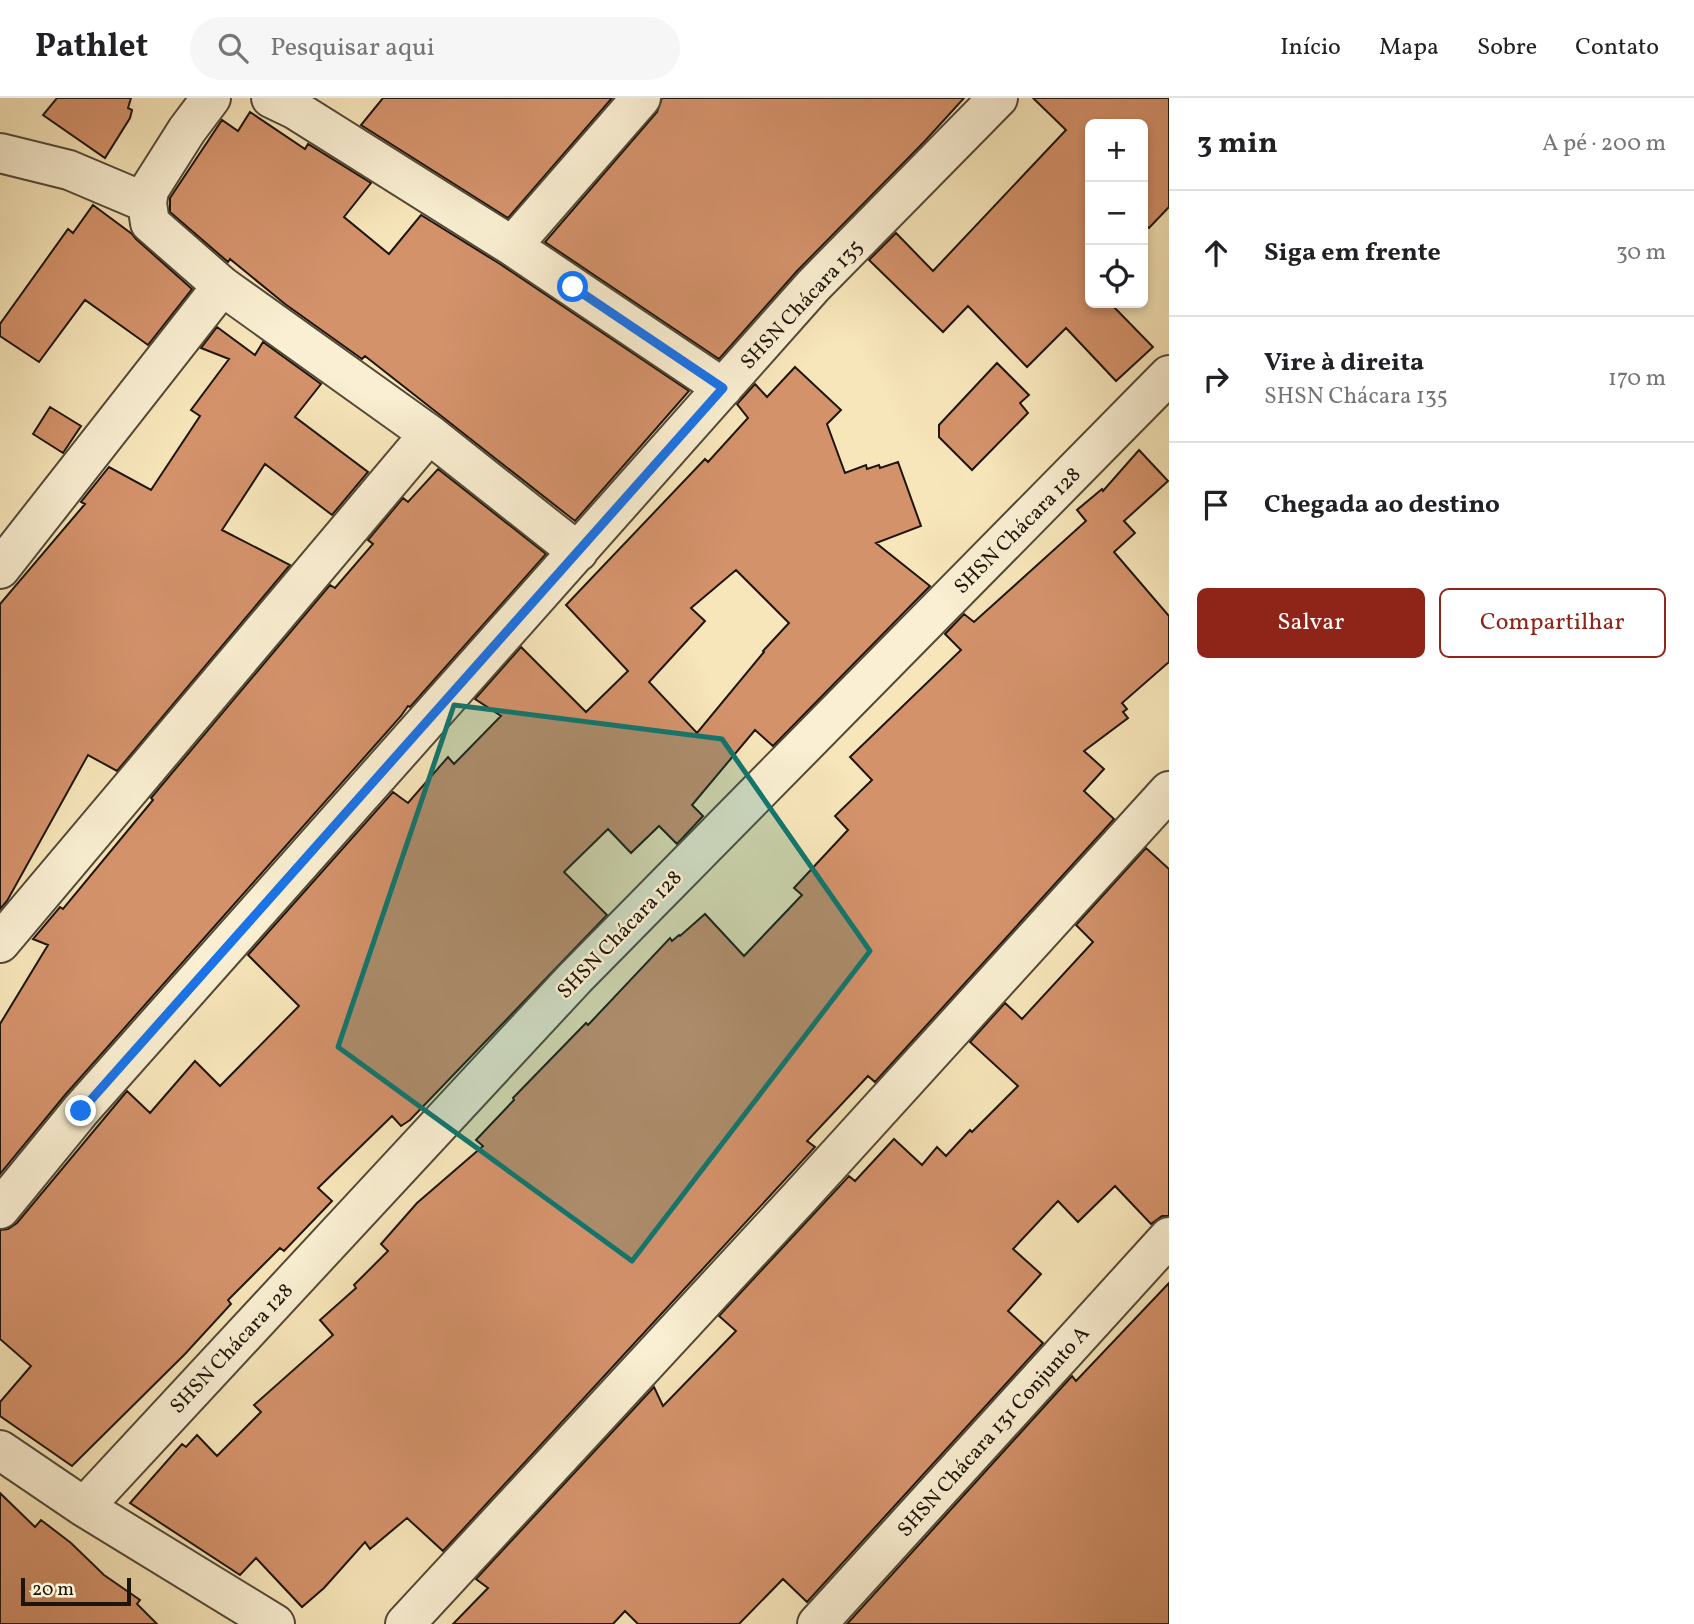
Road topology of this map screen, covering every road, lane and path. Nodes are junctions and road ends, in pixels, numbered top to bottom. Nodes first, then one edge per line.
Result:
1 (211, 98) edge
2 (640, 98) edge
3 (998, 98) edge
4 (289, 102) edge
5 (181, 114) edge
6 (0, 153) edge
7 (147, 204) junction
8 (512, 247) junction
9 (222, 286) junction
10 (1169, 375) edge
11 (723, 388) junction
12 (429, 434) junction
13 (578, 552) junction
14 (0, 569) edge
15 (1169, 791) edge
16 (0, 943) edge
17 (0, 1209) edge
18 (1169, 1237) edge
19 (0, 1450) edge
20 (84, 1507) junction
21 (275, 1624) edge
22 (405, 1624) edge
23 (817, 1624) edge

1 - 5 street
2 - 8 street
3 - 11 street, SHSN Chácara 135
4 - 8 street
5 - 7 street
6 - 7 street
7 - 9 street
8 - 11 street
9 - 12 street
9 - 14 street
10 - 20 street, SHSN Chácara 128
11 - 13 street, SHSN Chácara 135
12 - 13 street
12 - 16 street
13 - 17 street, SHSN Chácara 135
15 - 22 street
18 - 23 street, SHSN Chácara 131 Conjunto A
19 - 20 street
20 - 21 street

